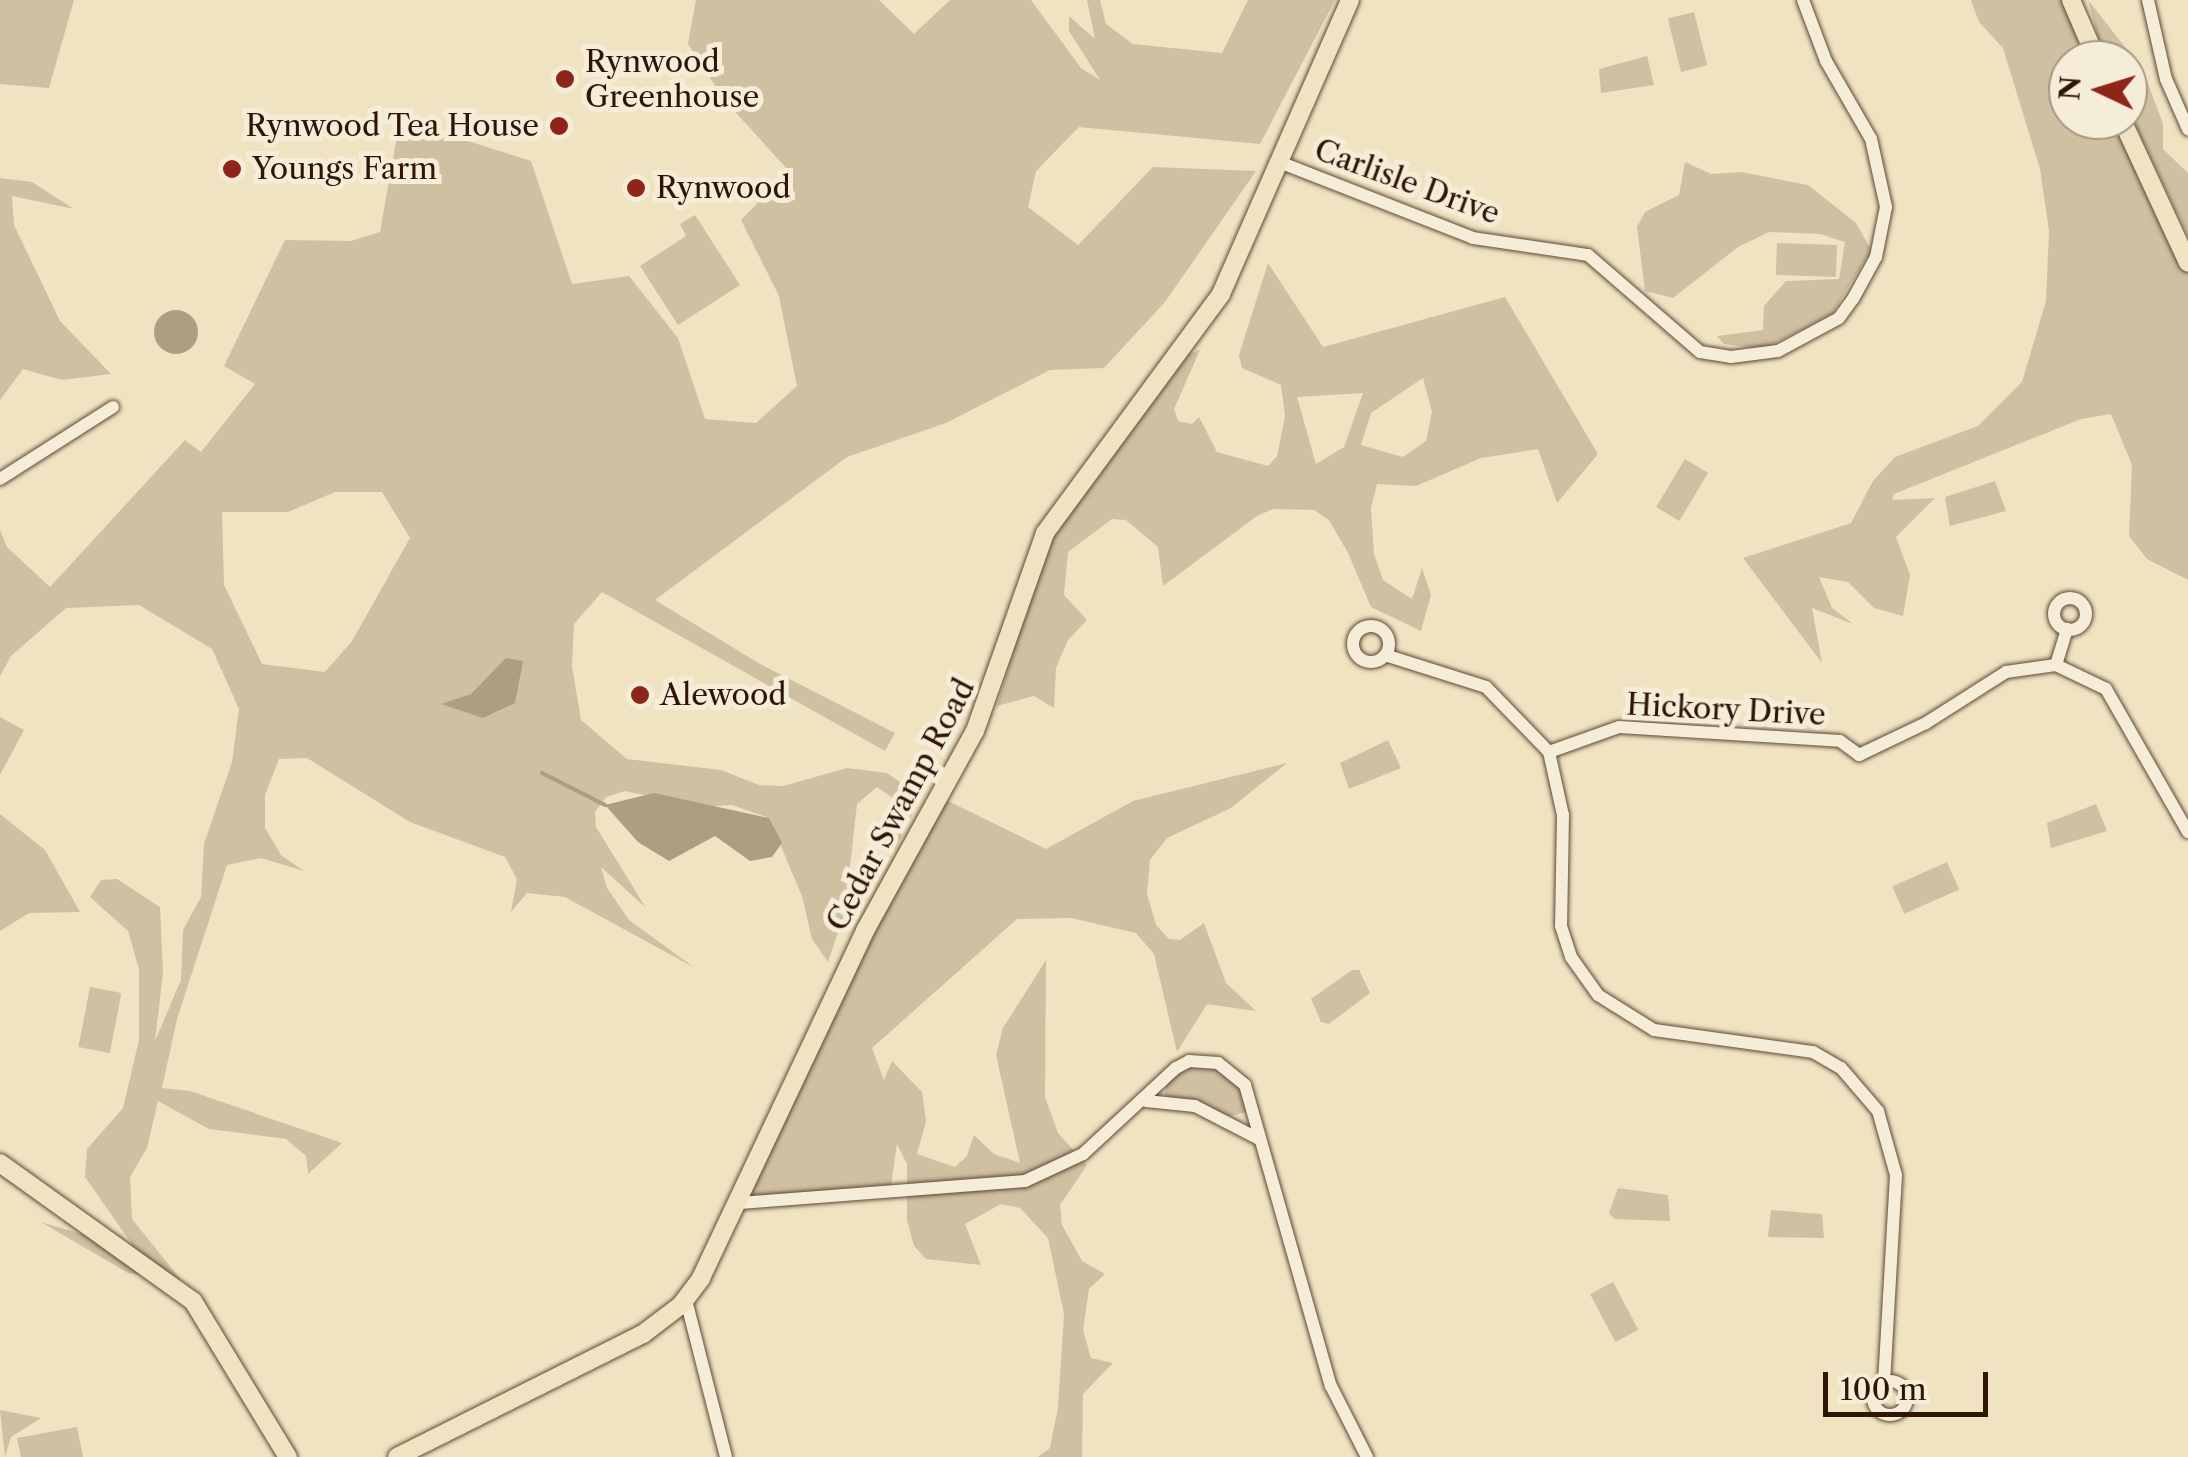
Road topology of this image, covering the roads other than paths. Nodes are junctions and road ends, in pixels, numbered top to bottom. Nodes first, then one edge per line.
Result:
1 (1350, 0) edge
2 (1803, 0) edge
3 (2071, 0) edge
4 (2148, 0) edge
5 (2088, 40) edge
6 (2188, 129) edge
7 (2131, 140) edge
8 (1282, 163) junction
9 (2188, 263) edge
10 (113, 407) dead end
11 (0, 479) edge
12 (2067, 629) dead end
13 (1385, 655) dead end
14 (2056, 665) junction
15 (1550, 752) junction
16 (2188, 832) edge
17 (1146, 1102) junction
18 (1259, 1138) junction
19 (0, 1163) edge
20 (740, 1203) junction
21 (686, 1300) junction
22 (1884, 1381) dead end
23 (287, 1456) edge
24 (398, 1457) edge
25 (726, 1457) edge
26 (1367, 1457) edge

1 - 8 main road, Cedar Swamp Road
2 - 8 street, Carlisle Drive
3 - 5 main road
4 - 6 street
7 - 9 main road
8 - 20 main road, Cedar Swamp Road
10 - 11 street
12 - 14 street
13 - 15 street
14 - 15 street, Hickory Drive
14 - 16 street
15 - 22 street
17 - 18 street
17 - 18 street
17 - 20 street
18 - 26 street
19 - 23 main road
20 - 21 main road, Cedar Swamp Road
21 - 24 main road, Cedar Swamp Road
21 - 25 street

